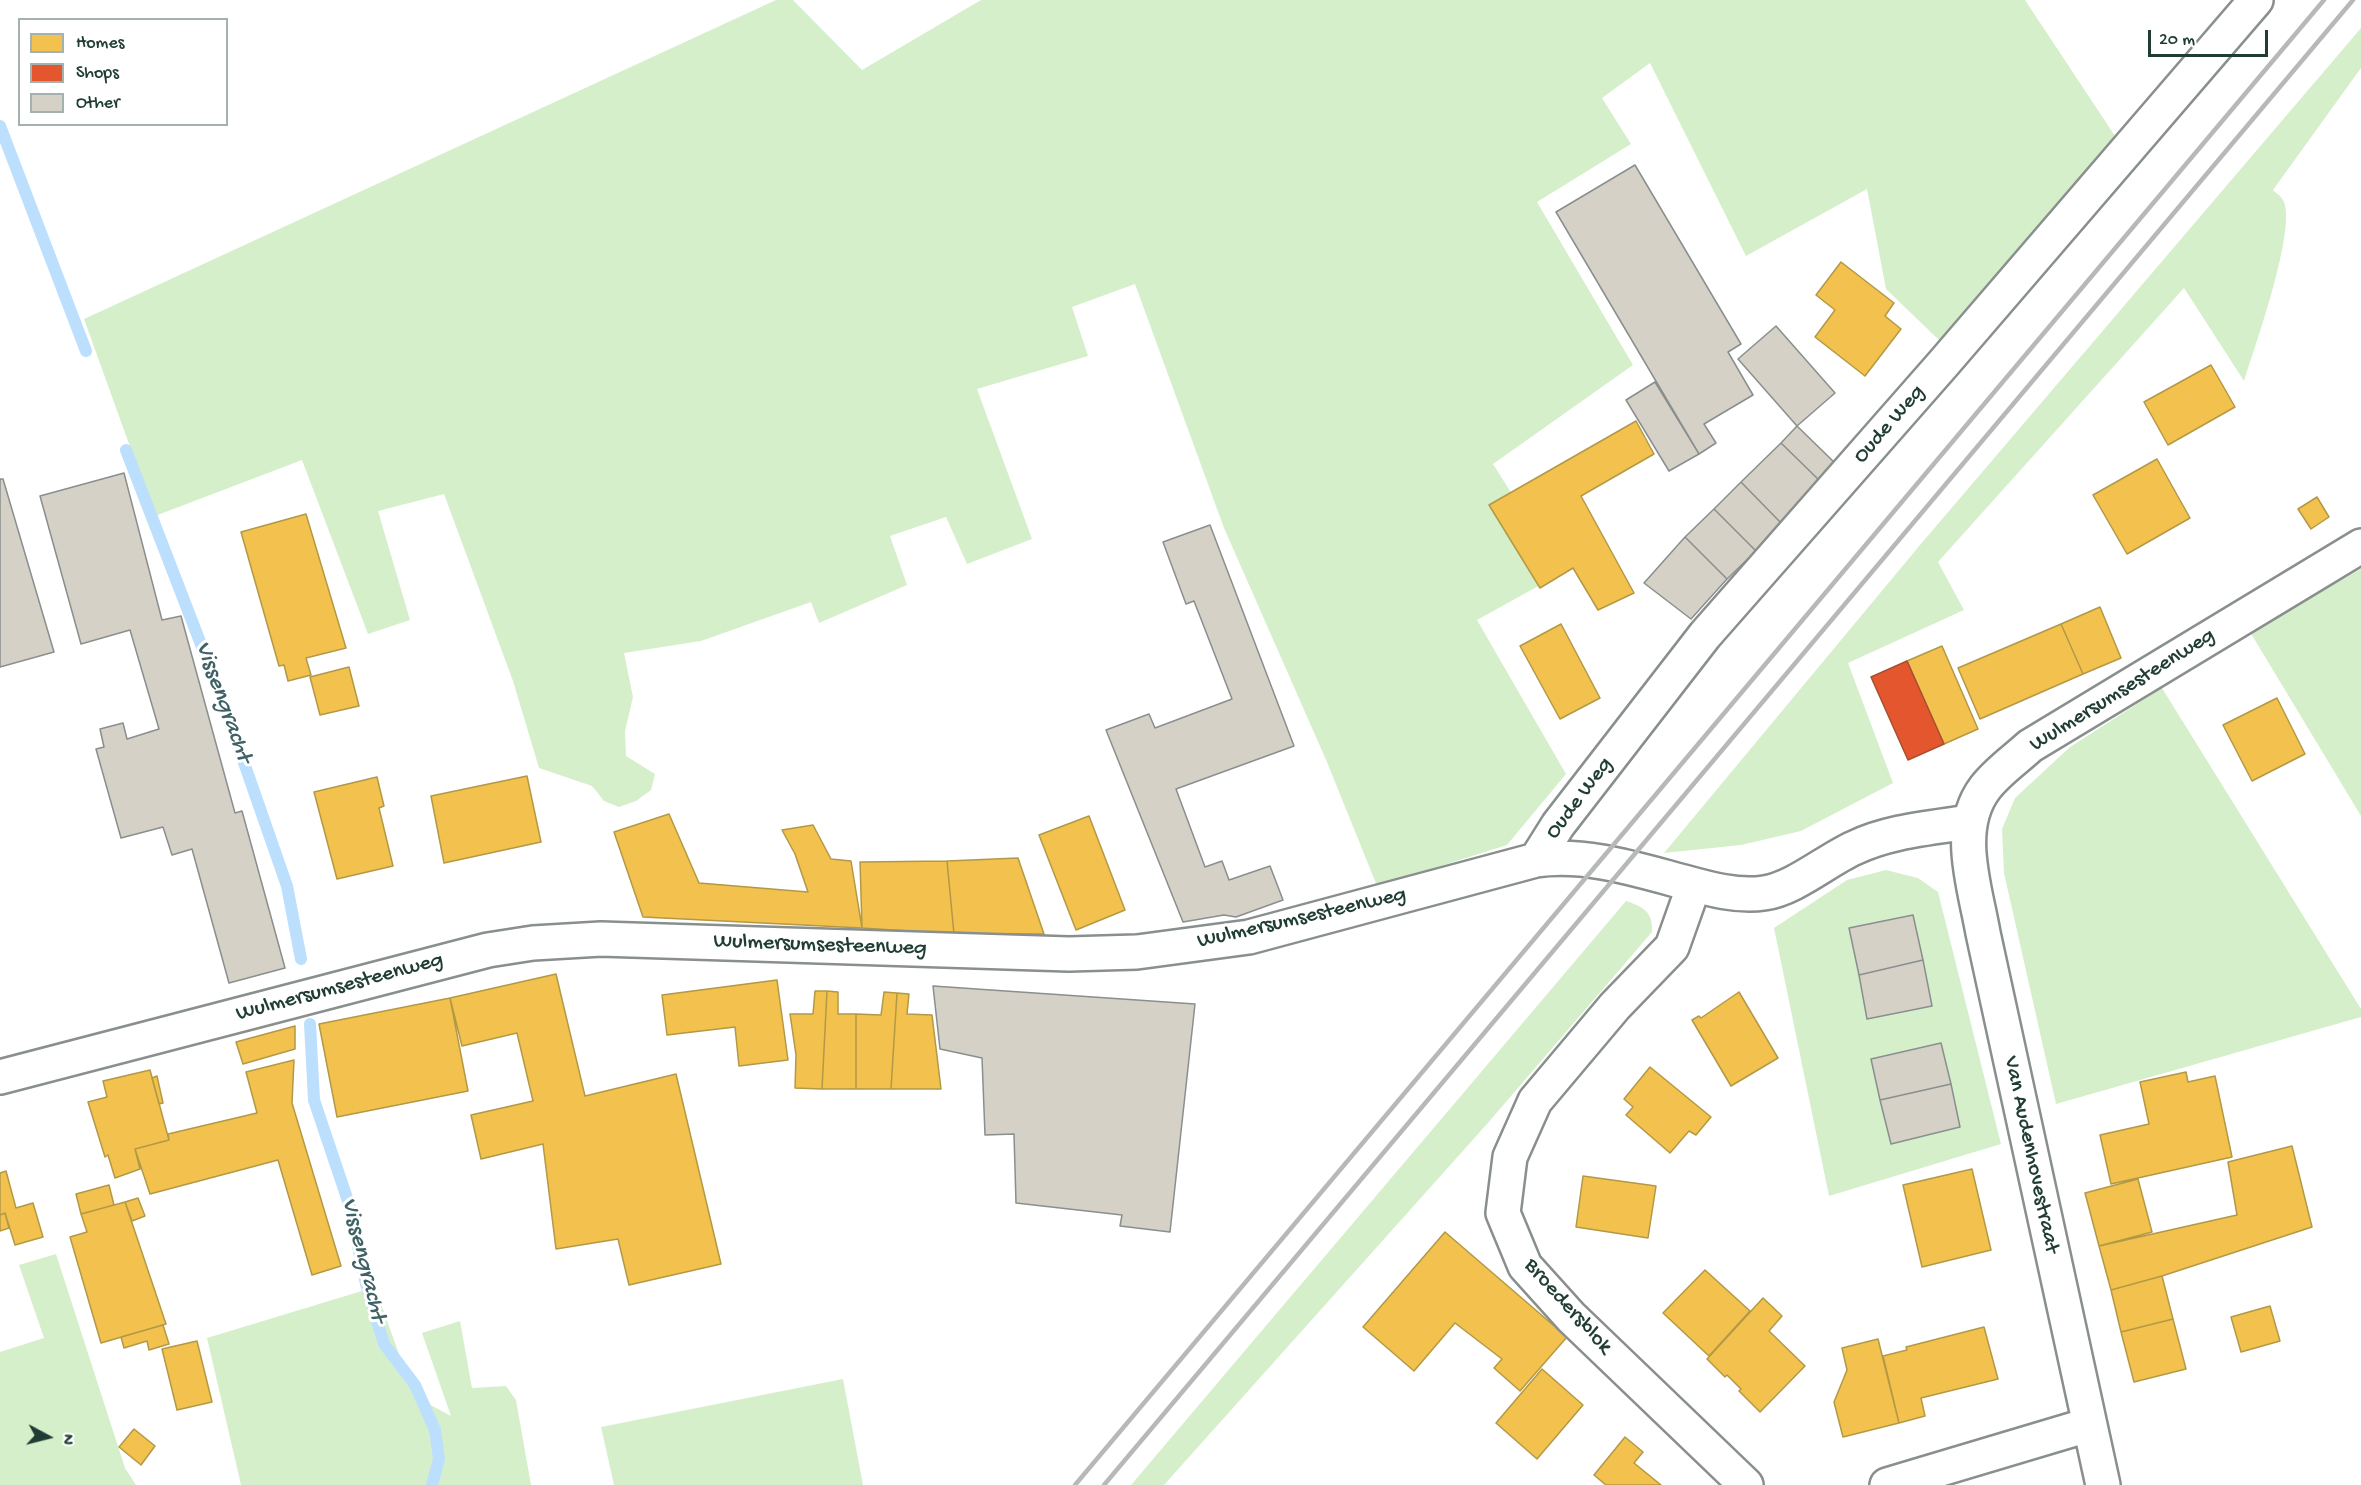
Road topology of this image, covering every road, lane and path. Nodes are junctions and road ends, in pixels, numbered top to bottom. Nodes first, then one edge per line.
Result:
1 (2256, 0) edge
2 (2361, 546) edge
3 (1969, 822) junction
4 (1536, 860) junction
5 (1694, 885) junction
6 (0, 1077) edge
7 (2088, 1425) junction
8 (1746, 1485) edge
9 (1887, 1485) edge
10 (2103, 1485) edge

1 - 4 street, Oude Weg
2 - 3 street, Wulmersumsesteenweg
3 - 5 street, Wulmersumsesteenweg
3 - 7 street, Van Audenhovestraat
4 - 5 street, Wulmersumsesteenweg
4 - 6 street, Wulmersumsesteenweg
5 - 8 street, Broedersblok
7 - 9 street
7 - 10 street, Van Audenhovestraat

